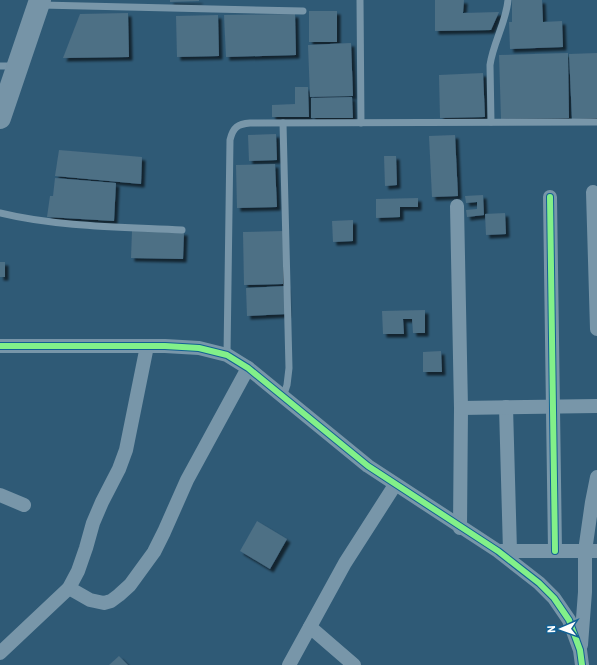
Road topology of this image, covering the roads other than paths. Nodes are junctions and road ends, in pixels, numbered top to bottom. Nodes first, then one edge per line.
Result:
1 (360, 0) edge
2 (508, 0) edge
3 (39, 2) edge
4 (302, 11) dead end
5 (9, 66) edge
6 (0, 118) edge
7 (491, 122) junction
8 (597, 122) edge
9 (283, 123) junction
10 (361, 123) junction
11 (593, 192) dead end
12 (550, 197) dead end
13 (457, 206) dead end
14 (0, 213) edge
15 (182, 230) dead end
16 (597, 329) edge
17 (0, 346) edge
18 (148, 346) junction
19 (227, 355) junction
20 (248, 368) junction
21 (283, 398) junction
22 (553, 406) junction
23 (597, 406) edge
24 (506, 407) junction
25 (461, 408) junction
26 (597, 477) edge
27 (395, 484) junction
28 (0, 495) edge
29 (24, 505) dead end
30 (460, 528) junction
31 (504, 551) junction
32 (554, 551) junction
33 (591, 551) edge
34 (69, 588) junction
35 (310, 627) junction
36 (580, 650) junction
37 (0, 653) edge
38 (288, 665) edge
39 (354, 665) edge
40 (582, 665) edge

1 - 10 lane
2 - 7 lane
3 - 4 lane
3 - 5 main road
5 - 6 main road
7 - 8 lane
7 - 10 lane
9 - 10 lane
9 - 19 lane
9 - 21 lane
11 - 16 street
12 - 22 street
13 - 25 street
14 - 15 lane
17 - 18 street
18 - 19 street
18 - 34 street
19 - 20 street
20 - 21 street
20 - 34 street
21 - 27 street
22 - 23 street
22 - 24 street
22 - 32 street
24 - 25 street
24 - 31 street
25 - 30 street
26 - 33 street
27 - 30 street
27 - 35 street
28 - 29 street
30 - 31 street
31 - 32 street
31 - 36 street
32 - 33 street
33 - 36 street
34 - 37 street
35 - 38 street
35 - 39 street
36 - 40 street

